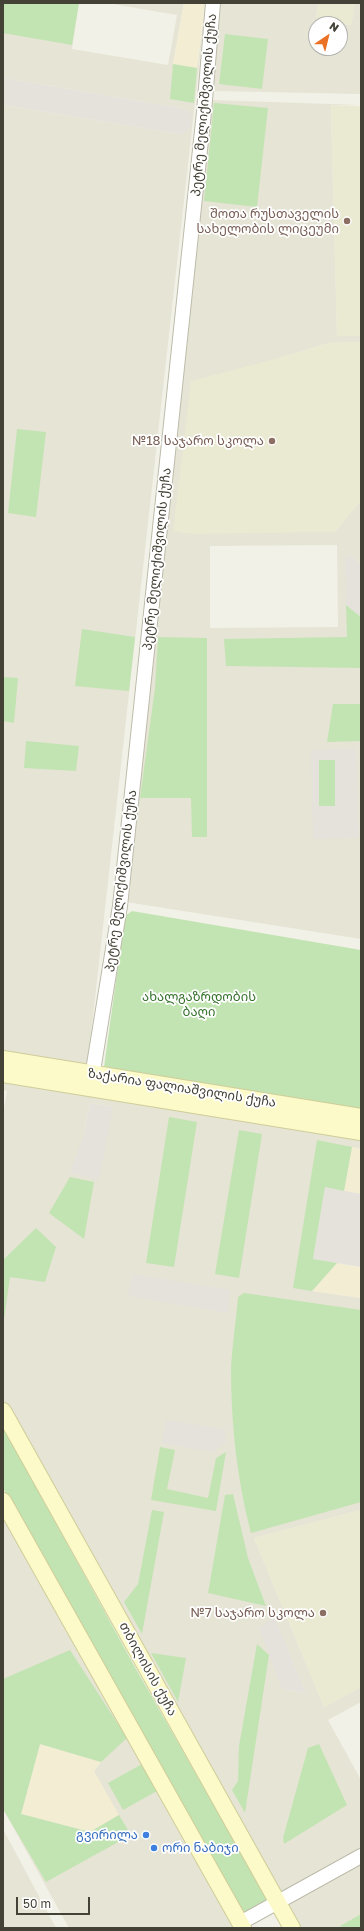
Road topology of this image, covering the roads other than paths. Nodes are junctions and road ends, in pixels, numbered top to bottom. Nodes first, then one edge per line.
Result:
1 (213, 3) edge
2 (3, 1059) edge
3 (3, 1074) edge
4 (91, 1081) junction
5 (361, 1117) edge
6 (361, 1132) edge
7 (3, 1411) edge
8 (3, 1501) edge
9 (361, 1856) edge
10 (278, 1902) junction
11 (241, 1925) edge
12 (292, 1928) edge

1 - 4 street, პეტრე მელიქიშვილის ქუჩა
2 - 4 main road, ზაქარია ფალიაშვილის ქუჩა
3 - 4 main road, ზაქარია ფალიაშვილის ქუჩა
4 - 5 main road, ზაქარია ფალიაშვილის ქუჩა
4 - 6 main road, ზაქარია ფალიაშვილის ქუჩა
7 - 10 main road, თბილისის ქუჩა
8 - 11 main road
9 - 10 street
10 - 11 street
10 - 12 main road, თბილისის ქუჩა

